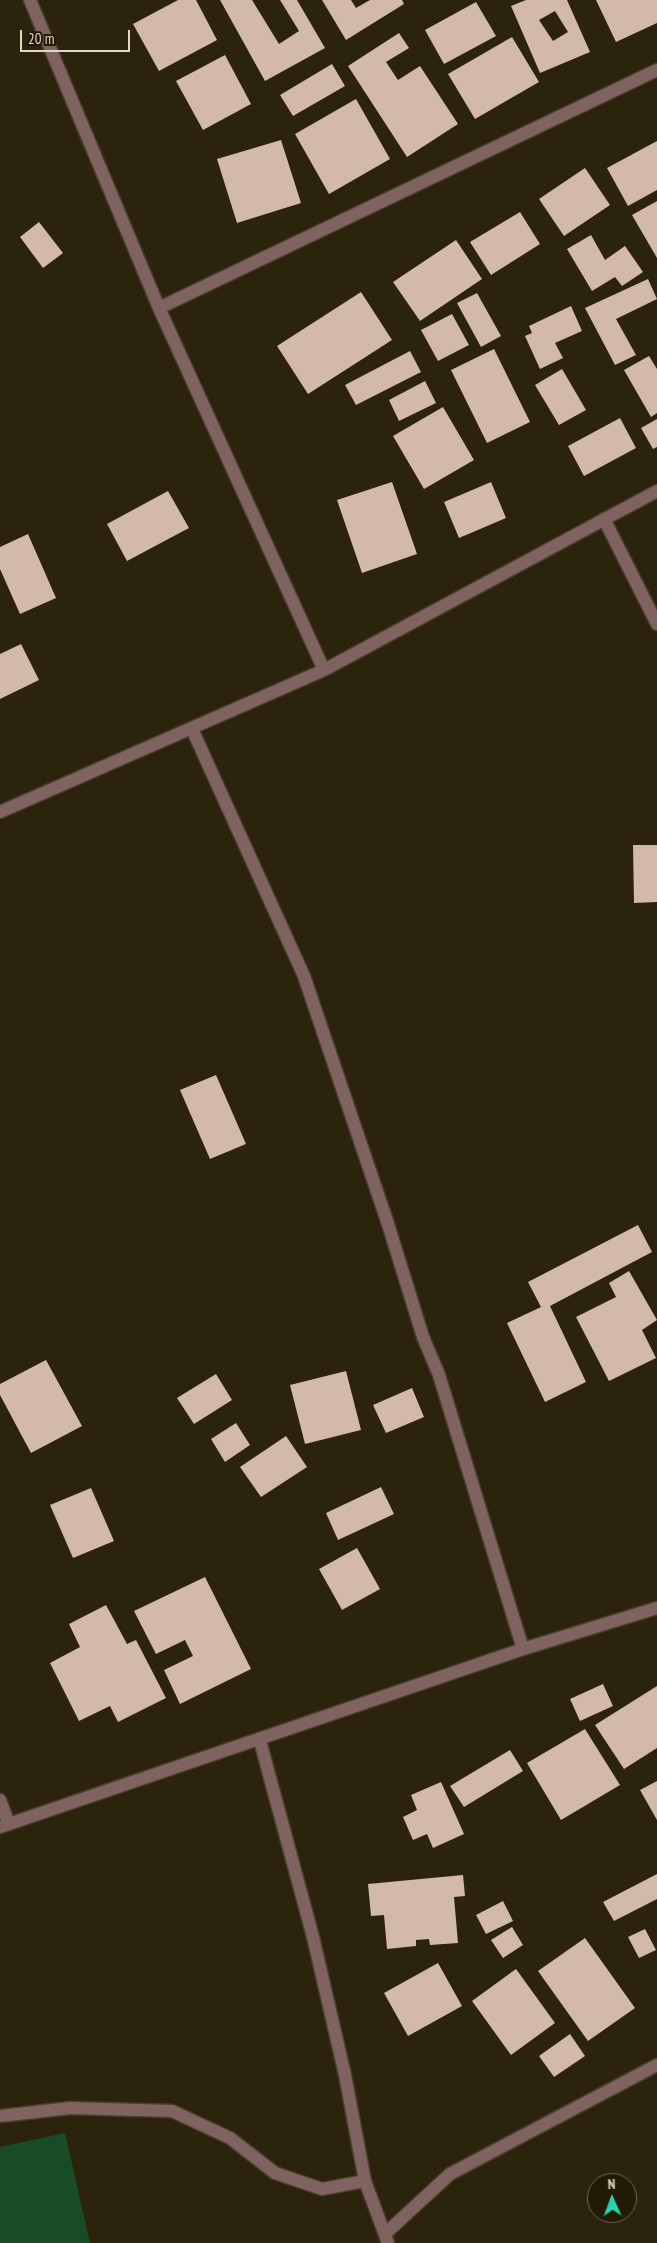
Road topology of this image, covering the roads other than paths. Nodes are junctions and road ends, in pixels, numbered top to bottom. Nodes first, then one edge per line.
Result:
1 (30, 0) edge
2 (657, 70) edge
3 (160, 308) junction
4 (657, 491) edge
5 (604, 518) junction
6 (657, 624) edge
7 (324, 670) junction
8 (192, 729) junction
9 (0, 812) edge
10 (657, 1608) edge
11 (523, 1649) junction
12 (260, 1740) junction
13 (0, 1800) edge
14 (4, 1826) edge
15 (657, 2065) edge
16 (0, 2116) edge
17 (365, 2181) junction
18 (387, 2238) edge

1 - 3 street
2 - 3 street
3 - 7 street
4 - 5 street
5 - 6 street
5 - 7 street
7 - 8 street
8 - 9 street
8 - 11 street
10 - 11 street
11 - 12 street
12 - 14 street
12 - 17 street
13 - 14 street
15 - 18 street
16 - 17 street
17 - 18 street

